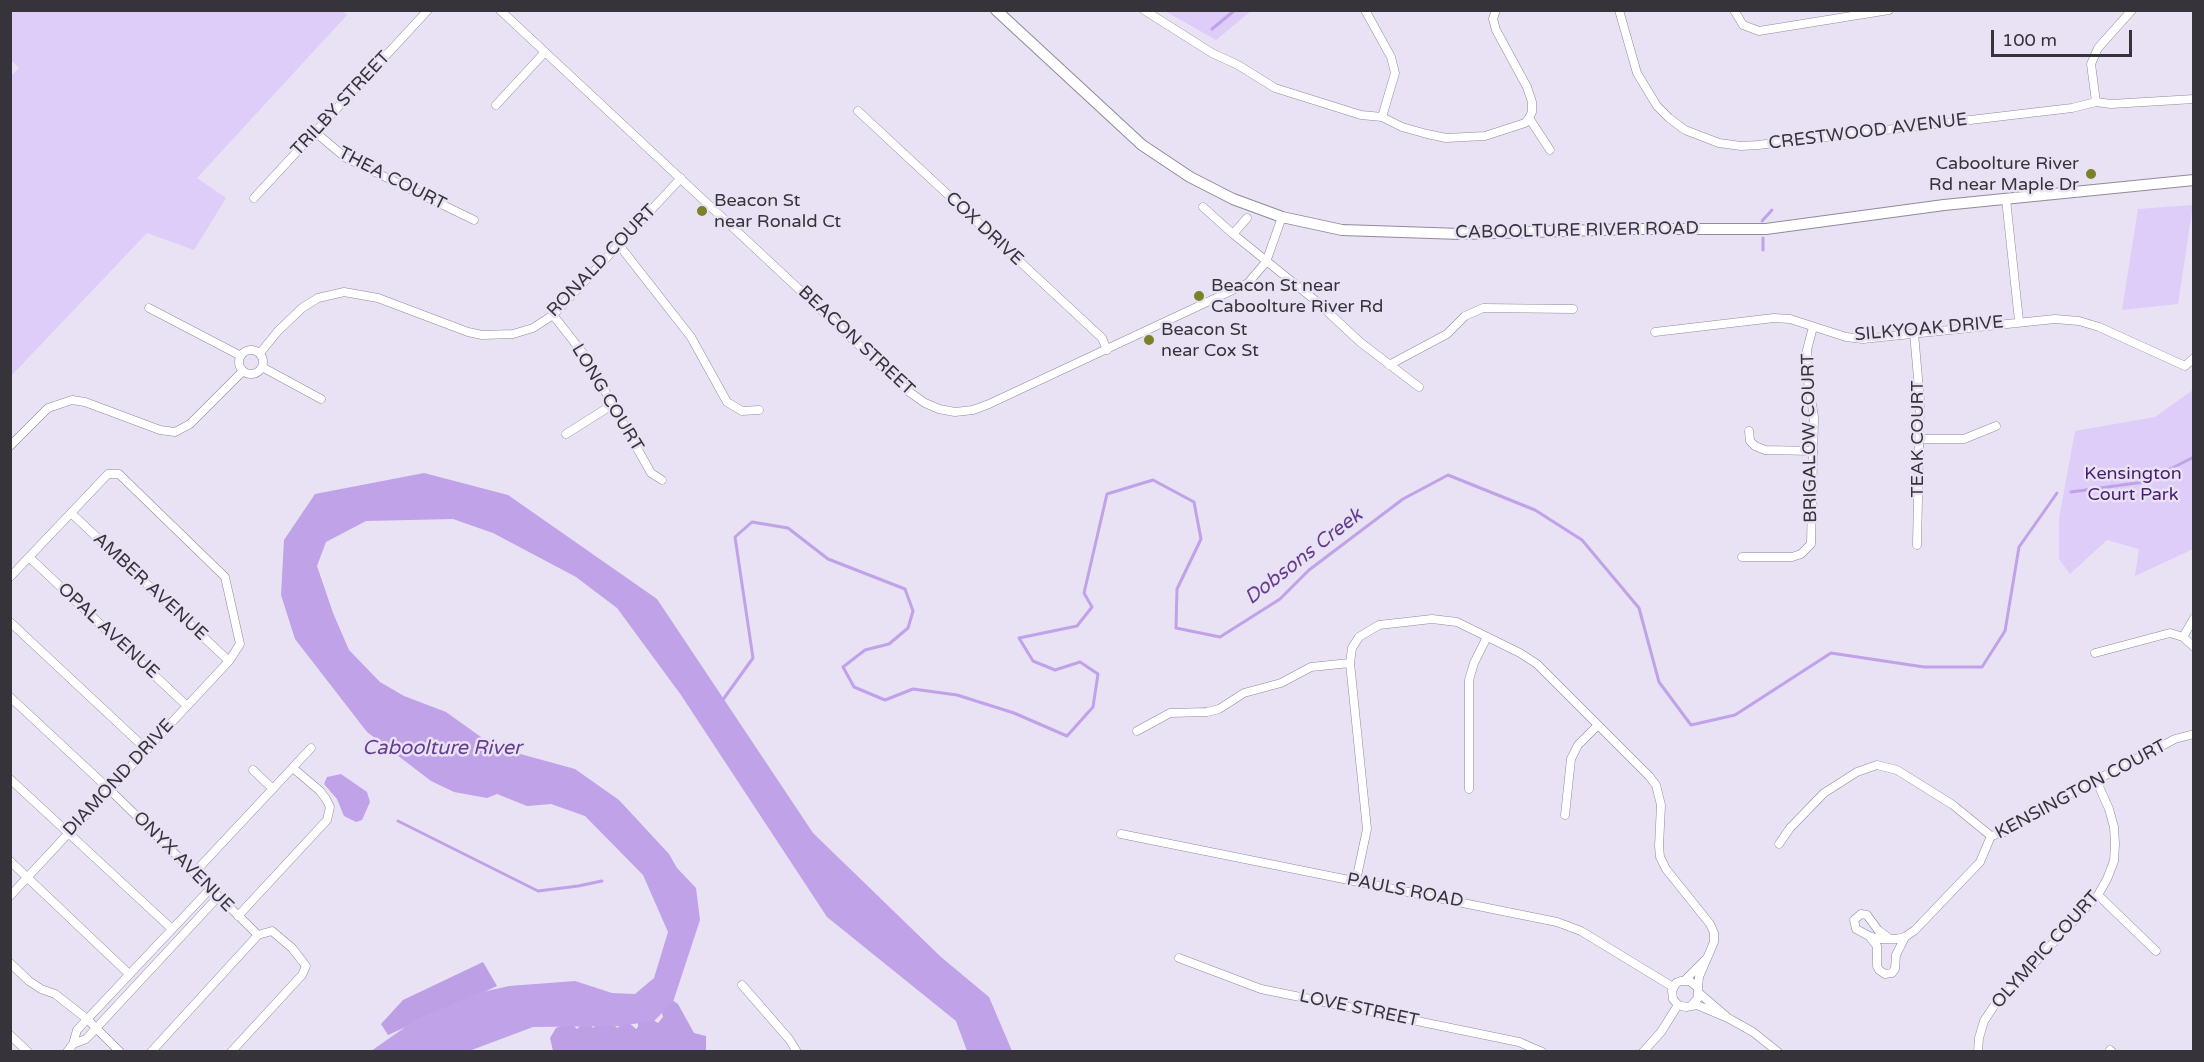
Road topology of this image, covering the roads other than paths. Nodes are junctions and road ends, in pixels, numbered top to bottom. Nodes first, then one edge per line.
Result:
1 (428, 10) edge
2 (500, 10) edge
3 (996, 10) edge
4 (1003, 10) edge
5 (1144, 10) edge
6 (1365, 10) edge
7 (1496, 10) edge
8 (1619, 10) edge
9 (1734, 10) edge
10 (1889, 10) edge
11 (2132, 10) edge
12 (1022, 33) junction
13 (545, 52) junction
14 (2193, 99) edge
15 (2096, 102) junction
16 (496, 105) dead end
17 (858, 111) dead end
18 (1382, 117) junction
19 (1529, 118) junction
20 (315, 132) junction
21 (1550, 150) dead end
22 (681, 178) junction
23 (2193, 180) edge
24 (254, 198) dead end
25 (2006, 199) junction
26 (1203, 207) dead end
27 (1282, 217) junction
28 (1247, 218) dead end
29 (474, 220) dead end
30 (1233, 234) junction
31 (619, 245) junction
32 (1266, 262) junction
33 (149, 308) dead end
34 (1573, 309) dead end
35 (553, 315) junction
36 (2019, 321) junction
37 (1813, 327) junction
38 (1655, 332) dead end
39 (1914, 333) junction
40 (1107, 350) junction
41 (260, 353) junction
42 (241, 356) junction
43 (2193, 358) edge
44 (1389, 365) junction
45 (262, 367) junction
46 (243, 371) junction
47 (1419, 387) dead end
48 (321, 399) dead end
49 (612, 405) junction
50 (759, 410) dead end
51 (1996, 426) dead end
52 (1749, 430) dead end
53 (566, 434) dead end
54 (1920, 439) junction
55 (10, 446) edge
56 (1813, 451) junction
57 (662, 480) dead end
58 (71, 513) junction
59 (1917, 545) dead end
60 (29, 557) junction
61 (1742, 557) dead end
62 (10, 577) edge
63 (2193, 618) edge
64 (10, 622) edge
65 (1487, 637) junction
66 (2183, 637) junction
67 (2193, 647) edge
68 (2095, 653) dead end
69 (229, 661) junction
70 (1350, 663) junction
71 (10, 697) edge
72 (188, 706) junction
73 (1598, 725) junction
74 (1137, 731) dead end
75 (2193, 734) edge
76 (311, 748) dead end
77 (147, 750) junction
78 (293, 768) junction
79 (253, 770) dead end
80 (10, 779) edge
81 (2096, 780) junction
82 (109, 789) junction
83 (273, 789) junction
84 (1469, 789) dead end
85 (1566, 815) dead end
86 (68, 832) junction
87 (1121, 834) dead end
88 (1991, 836) junction
89 (1779, 844) dead end
90 (10, 861) edge
91 (194, 873) junction
92 (28, 876) junction
93 (1356, 881) junction
94 (210, 889) junction
95 (2098, 895) junction
96 (10, 896) edge
97 (218, 897) junction
98 (238, 916) junction
99 (172, 929) junction
100 (258, 935) junction
101 (1869, 936) junction
102 (1905, 937) junction
103 (1890, 939) junction
104 (2156, 951) dead end
105 (1179, 958) dead end
106 (1707, 959) junction
107 (10, 963) edge
108 (129, 974) junction
109 (1685, 980) junction
110 (742, 985) dead end
111 (1673, 987) junction
112 (1698, 991) junction
113 (1678, 1005) junction
114 (1691, 1006) junction
115 (1728, 1018) junction
116 (87, 1019) junction
117 (96, 1028) junction
118 (10, 1035) edge
119 (73, 1044) junction
120 (796, 1051) edge
121 (28, 1052) edge
122 (67, 1052) edge
123 (120, 1052) edge
124 (151, 1052) edge
125 (231, 1052) edge
126 (1542, 1052) edge
127 (1643, 1052) edge
128 (1778, 1052) edge
129 (1978, 1052) edge

1 - 20 street, TRILBY STREET
2 - 13 street, BEACON STREET
3 - 12 main road, CABOOLTURE RIVER ROAD
4 - 12 main road, CABOOLTURE RIVER ROAD
5 - 18 street
6 - 18 street
7 - 19 street
8 - 15 street, CRESTWOOD AVENUE
9 - 10 street
11 - 15 street
12 - 27 main road, CABOOLTURE RIVER ROAD
13 - 16 street
13 - 22 street, BEACON STREET
14 - 15 street, CRESTWOOD AVENUE
17 - 40 street, COX DRIVE
18 - 19 street
19 - 21 street
20 - 24 street, TRILBY STREET
20 - 29 street, THEA COURT
22 - 31 street, RONALD COURT
22 - 40 street, BEACON STREET
23 - 25 main road, CABOOLTURE RIVER ROAD
25 - 27 main road, CABOOLTURE RIVER ROAD
25 - 36 street
26 - 30 street
27 - 32 street, BEACON STREET
28 - 30 street
30 - 32 street
31 - 35 street, RONALD COURT
31 - 50 street
32 - 40 street, BEACON STREET
32 - 44 street
33 - 42 street
34 - 44 street
35 - 41 street, RONALD COURT
35 - 49 street, LONG COURT
36 - 39 street, SILKYOAK DRIVE
36 - 43 street, SILKYOAK DRIVE
37 - 38 street, SILKYOAK DRIVE
37 - 39 street, SILKYOAK DRIVE
37 - 56 street, BRIGALOW COURT
39 - 54 street, TEAK COURT
41 - 42 street
41 - 45 street
42 - 46 street
44 - 47 street
45 - 46 street
45 - 48 street
46 - 55 street
49 - 53 street
49 - 57 street, LONG COURT
51 - 54 street
52 - 56 street
54 - 59 street, TEAK COURT
56 - 61 street, BRIGALOW COURT
58 - 60 street
58 - 69 street, AMBER AVENUE
58 - 69 street
60 - 62 street
60 - 72 street, OPAL AVENUE
63 - 66 street
64 - 77 street
65 - 70 street
65 - 73 street
65 - 84 street
66 - 67 street
66 - 68 street
69 - 72 street, DIAMOND DRIVE
70 - 74 street
70 - 93 street
71 - 82 street, ONYX AVENUE
72 - 77 street, DIAMOND DRIVE
73 - 85 street
73 - 106 street
75 - 81 street, KENSINGTON COURT
76 - 78 street
77 - 82 street, DIAMOND DRIVE
78 - 83 street
78 - 98 street
79 - 83 street
80 - 86 street
81 - 88 street, KENSINGTON COURT
81 - 95 street, OLYMPIC COURT
82 - 86 street, DIAMOND DRIVE
82 - 91 street, ONYX AVENUE
83 - 91 street
86 - 92 street, DIAMOND DRIVE
86 - 99 street
87 - 93 street, PAULS ROAD
88 - 89 street
88 - 102 street, KENSINGTON COURT
90 - 92 street
91 - 94 street, ONYX AVENUE
92 - 96 street, DIAMOND DRIVE
92 - 108 street
93 - 111 street, PAULS ROAD
94 - 97 street, ONYX AVENUE
94 - 99 street
95 - 104 street
95 - 129 street, OLYMPIC COURT
97 - 98 street, ONYX AVENUE
97 - 117 street
98 - 100 street, ONYX AVENUE
99 - 108 street
100 - 124 street
100 - 125 street
101 - 102 street, KENSINGTON COURT
101 - 103 street
101 - 103 street, KENSINGTON COURT
102 - 103 street
105 - 126 street, LOVE STREET
106 - 109 street
106 - 112 street
107 - 116 street
108 - 116 street
109 - 111 street
109 - 112 street
110 - 120 street
111 - 113 street
112 - 114 street
112 - 115 street
113 - 114 street
113 - 127 street
114 - 115 street
115 - 128 street
116 - 117 street
116 - 119 street
117 - 119 street
117 - 123 street
118 - 121 street
119 - 122 street

